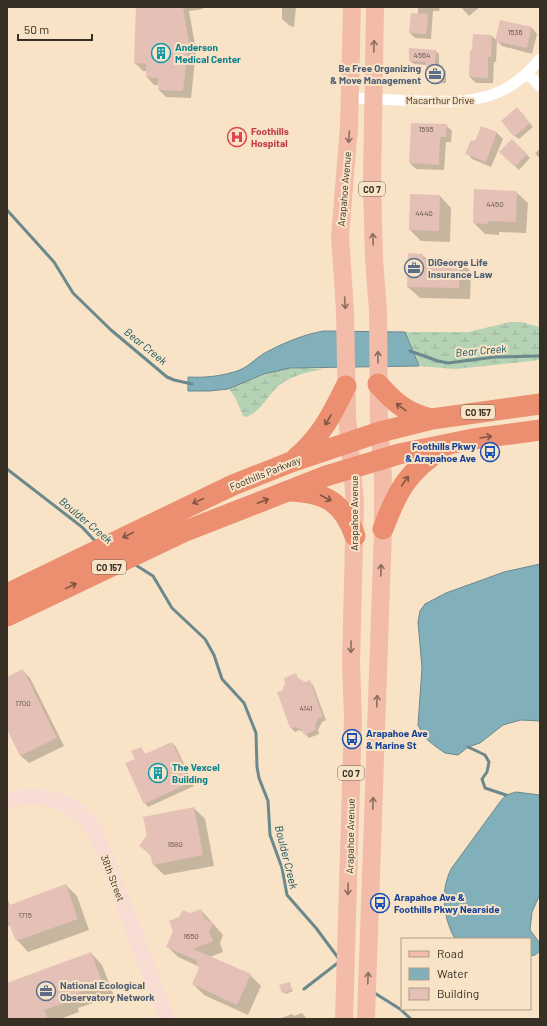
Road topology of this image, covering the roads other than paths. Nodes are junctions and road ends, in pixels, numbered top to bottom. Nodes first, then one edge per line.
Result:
1 (352, 7) edge
2 (375, 7) edge
3 (540, 59) edge
4 (528, 74) junction
5 (540, 86) edge
6 (350, 98) junction
7 (372, 99) junction
8 (378, 384) junction
9 (346, 386) junction
10 (540, 404) edge
11 (432, 419) junction
12 (540, 430) edge
13 (380, 432) junction
14 (350, 442) junction
15 (448, 444) junction
16 (382, 459) junction
17 (291, 462) junction
18 (353, 467) junction
19 (289, 491) junction
20 (383, 529) junction
21 (355, 536) junction
22 (12, 591) edge
23 (7, 616) edge
24 (7, 801) edge
25 (367, 1012) edge
26 (167, 1019) edge
27 (344, 1019) edge

1 - 6 main road, Arapahoe Avenue / CO 7
7 -> 2 main road, CO 7
3 - 4 street, Macarthur Drive
4 - 5 street
4 - 7 street, Macarthur Drive
6 - 7 street, Macarthur Drive
6 -> 9 main road, Arapahoe Avenue / CO 7
8 -> 7 main road, CO 7
11 -> 8 highway
8 - 13 main road, CO 7
9 - 14 main road, Arapahoe Avenue / CO 7
9 -> 17 highway
10 - 11 highway, Foothills Parkway / CO 157
11 - 13 highway, Foothills Parkway / CO 157
15 -> 12 highway, CO 157
13 - 14 highway, Foothills Parkway / CO 157
13 - 16 main road, CO 7
14 - 17 highway, Foothills Parkway / CO 157
14 - 18 main road, Arapahoe Avenue / CO 7
15 - 16 highway, CO 157
20 -> 15 highway
16 - 18 highway, CO 157
16 - 20 main road, CO 7
17 -> 22 highway, Foothills Parkway / CO 157
18 - 19 highway, CO 157
18 - 21 main road, Arapahoe Avenue / CO 7
19 -> 21 highway
23 -> 19 highway, CO 157
25 -> 20 main road, CO 7
21 -> 27 main road, Arapahoe Avenue / CO 7
24 - 26 street, 38th Street

